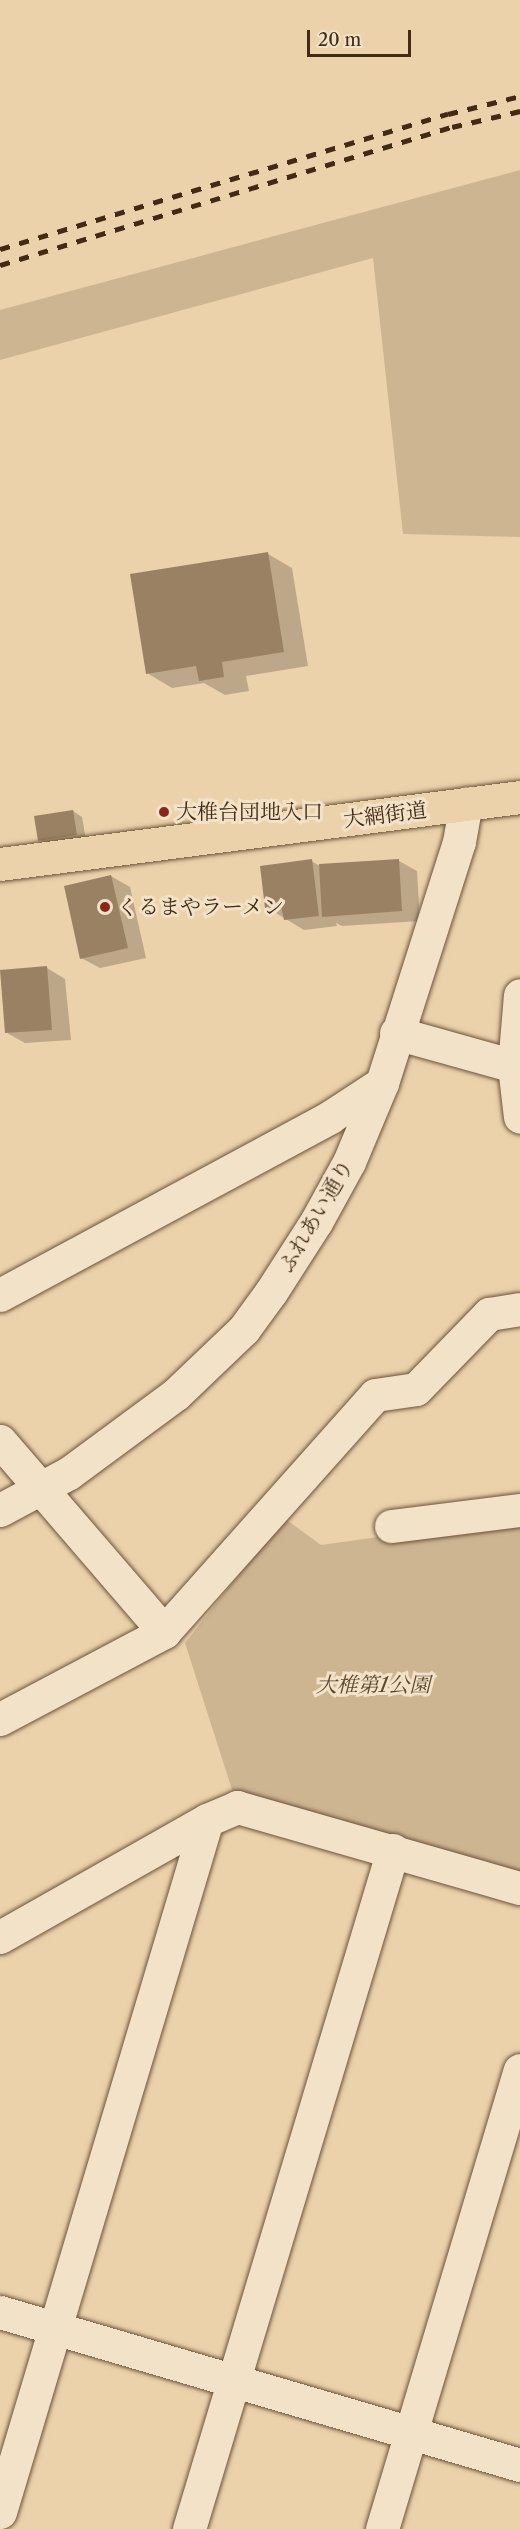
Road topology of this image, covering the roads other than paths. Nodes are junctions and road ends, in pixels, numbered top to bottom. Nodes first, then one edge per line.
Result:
1 (520, 797) edge
2 (466, 804) junction
3 (0, 864) edge
4 (520, 995) edge
5 (396, 1033) junction
6 (514, 1066) junction
7 (382, 1083) junction
8 (520, 1117) edge
9 (0, 1295) edge
10 (520, 1309) edge
11 (0, 1441) edge
12 (41, 1488) junction
13 (0, 1510) edge
14 (520, 1510) edge
15 (391, 1526) dead end
16 (164, 1632) junction
17 (0, 1719) edge
18 (207, 1820) junction
19 (393, 1850) junction
20 (520, 1888) edge
21 (0, 1937) edge
22 (520, 2070) edge
23 (0, 2312) edge
24 (55, 2328) junction
25 (234, 2380) junction
26 (411, 2433) junction
27 (520, 2465) edge
28 (0, 2512) edge
29 (189, 2529) edge
30 (382, 2529) edge

1 - 2 main road, 大網街道
2 - 3 main road, 大網街道
2 - 5 street, ふれあい通り
4 - 6 street
5 - 6 street
5 - 7 street, ふれあい通り
6 - 8 street
7 - 9 street
7 - 12 street, ふれあい通り
10 - 16 street
11 - 12 street
12 - 13 street, ふれあい通り
12 - 16 street
14 - 15 street
16 - 17 street
18 - 19 street
18 - 21 street
18 - 24 street
19 - 20 street
19 - 25 street
22 - 26 street
23 - 24 street
24 - 25 street
24 - 28 street
25 - 26 street
25 - 29 street
26 - 27 street
26 - 30 street

